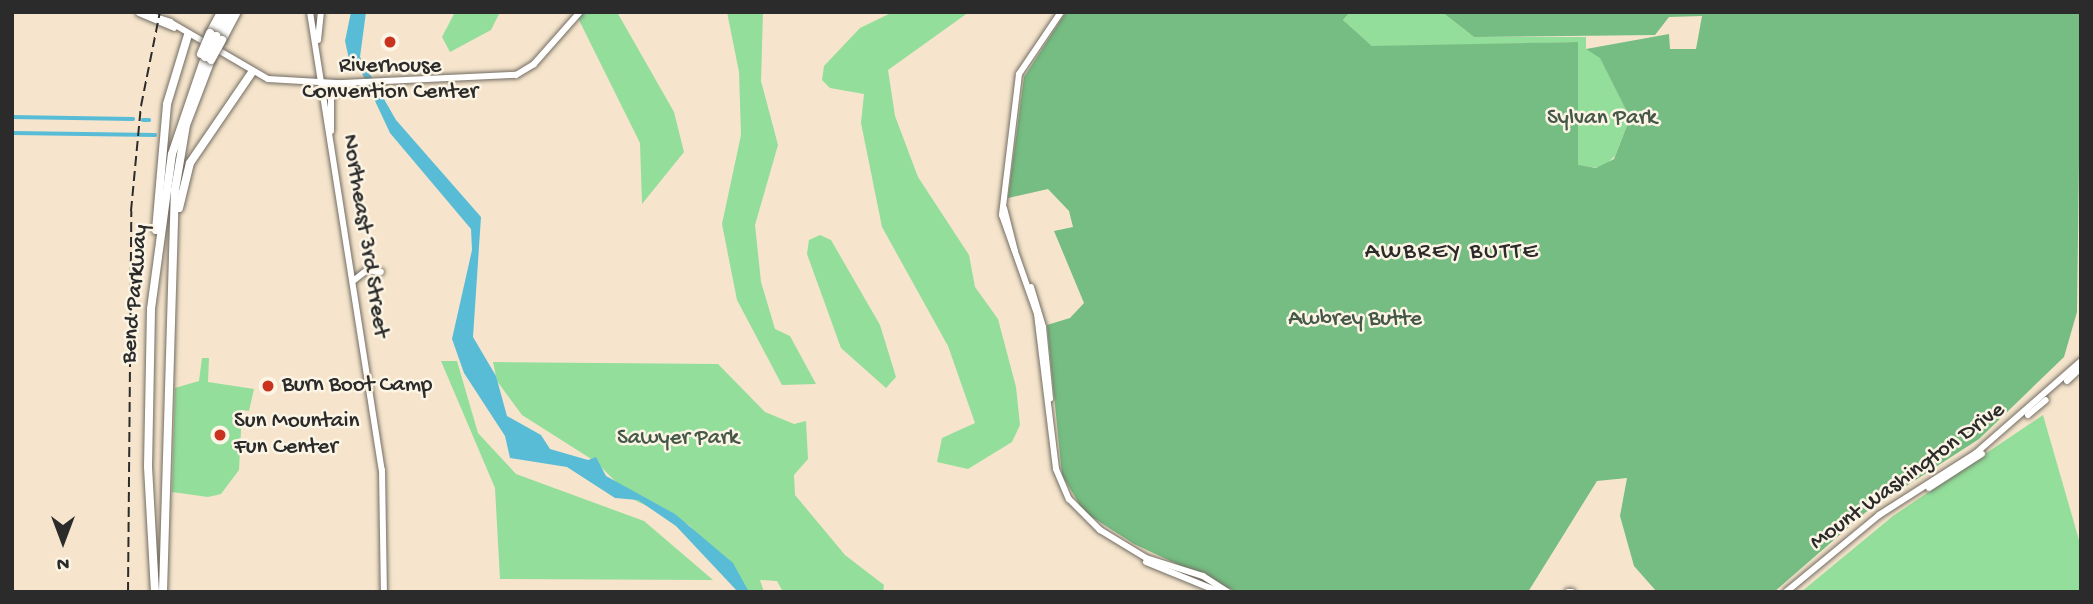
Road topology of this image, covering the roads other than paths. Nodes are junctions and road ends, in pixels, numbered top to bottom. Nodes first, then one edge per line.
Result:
1 (139, 12) edge
2 (220, 12) edge
3 (229, 12) edge
4 (237, 12) edge
5 (310, 12) edge
6 (321, 12) edge
7 (580, 12) edge
8 (1061, 12) edge
9 (188, 35) junction
10 (216, 36) junction
11 (317, 49) junction
12 (206, 57) junction
13 (252, 72) junction
14 (322, 84) junction
15 (355, 85) junction
16 (339, 88) junction
17 (330, 138) junction
18 (375, 262) dead end
19 (381, 272) dead end
20 (358, 274) junction
21 (353, 281) junction
22 (171, 295) junction
23 (151, 309) junction
24 (2081, 361) edge
25 (2081, 368) edge
26 (1125, 547) junction
27 (153, 592) edge
28 (165, 592) edge
29 (384, 592) edge
30 (1220, 592) edge
31 (1228, 592) edge
32 (1788, 592) edge

1 - 9 main road
2 - 10 highway
3 - 10 highway, Bend Parkway
4 - 10 highway, Bend Parkway
5 - 11 main road, Northeast 3rd Street
6 - 11 main road
7 - 15 main road
8 - 26 main road
9 - 13 main road
9 - 23 highway
10 - 12 highway, Bend Parkway, bridge
10 - 12 highway, bridge
11 - 14 main road, Northeast 3rd Street
12 - 22 highway, Bend Parkway
12 - 23 highway, Bend Parkway
13 - 14 main road
13 - 22 highway
14 - 15 main road
14 - 16 main road
14 - 17 main road, Northeast 3rd Street
15 - 16 main road
16 - 17 main road
17 - 21 main road, Northeast 3rd Street
18 - 20 main road
19 - 20 main road
20 - 21 main road
21 - 29 main road, Northeast 3rd Street
22 - 28 highway, Bend Parkway
23 - 27 highway, Bend Parkway
24 - 32 main road, Mount Washington Drive
25 - 32 main road, Mount Washington Drive
26 - 30 main road
26 - 31 main road

